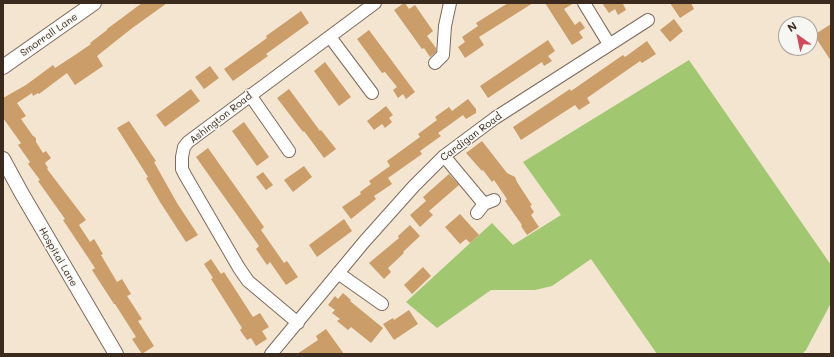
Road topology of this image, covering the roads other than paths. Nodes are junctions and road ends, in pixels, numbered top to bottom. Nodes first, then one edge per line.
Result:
1 (94, 3) edge
2 (375, 3) edge
3 (450, 3) edge
4 (584, 3) edge
5 (648, 20) dead end
6 (330, 37) junction
7 (609, 44) junction
8 (435, 63) dead end
9 (3, 67) edge
10 (372, 93) dead end
11 (250, 95) junction
12 (289, 151) dead end
13 (444, 156) junction
14 (3, 159) edge
15 (485, 206) dead end
16 (338, 273) junction
17 (382, 304) dead end
18 (298, 323) junction
19 (116, 354) edge
20 (271, 354) edge

1 - 9 street, Smorrall Lane
2 - 6 street, Ashington Road
3 - 8 street
4 - 7 street
5 - 7 street, Cardigan Road
6 - 10 street
6 - 11 street, Ashington Road
7 - 13 street, Cardigan Road
11 - 12 street
11 - 18 street, Ashington Road
13 - 15 street
13 - 16 street, Cardigan Road
14 - 19 street, Hospital Lane
16 - 17 street
16 - 18 street, Cardigan Road
18 - 20 street, Cardigan Road

